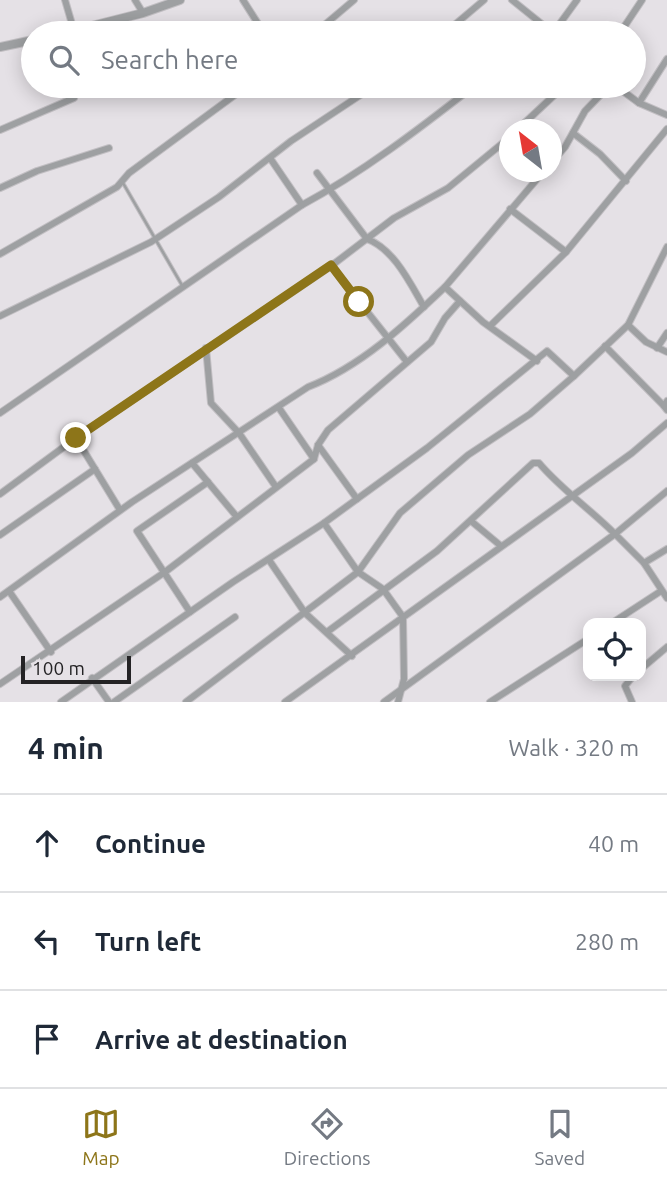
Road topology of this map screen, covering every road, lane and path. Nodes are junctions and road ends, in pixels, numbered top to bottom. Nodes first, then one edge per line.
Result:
1 (65, 0) edge
2 (135, 0) edge
3 (180, 0) edge
4 (243, 0) edge
5 (354, 0) edge
6 (484, 0) edge
7 (577, 0) edge
8 (642, 0) edge
9 (515, 1) edge
10 (143, 13) junction
11 (71, 21) edge
12 (112, 21) edge
13 (256, 21) edge
14 (329, 21) edge
15 (459, 21) edge
16 (536, 21) edge
17 (562, 21) edge
18 (628, 21) edge
19 (21, 43) edge
20 (0, 47) edge
21 (667, 59) edge
22 (646, 92) edge
23 (75, 98) dead end
24 (231, 98) edge
25 (357, 98) edge
26 (459, 98) edge
27 (551, 98) edge
28 (598, 98) edge
29 (632, 98) edge
30 (642, 98) edge
31 (639, 103) junction
32 (667, 115) edge
33 (529, 119) edge
34 (667, 128) edge
35 (0, 130) edge
36 (573, 133) junction
37 (499, 146) edge
38 (109, 148) dead end
39 (562, 148) edge
40 (270, 158) junction
41 (317, 173) dead end
42 (122, 180) junction
43 (626, 181) junction
44 (534, 182) edge
45 (0, 188) edge
46 (332, 189) junction
47 (302, 205) junction
48 (510, 209) junction
49 (367, 239) junction
50 (155, 240) junction
51 (667, 247) edge
52 (566, 252) junction
53 (0, 254) edge
54 (331, 265) junction
55 (183, 287) junction
56 (445, 287) junction
57 (460, 301) junction
58 (424, 307) junction
59 (0, 316) edge
60 (628, 325) junction
61 (490, 326) junction
62 (667, 333) edge
63 (388, 338) junction
64 (605, 346) junction
65 (206, 348) junction
66 (657, 348) junction
67 (667, 352) edge
68 (537, 361) junction
69 (407, 362) junction
70 (574, 376) junction
71 (666, 406) edge
72 (279, 408) junction
73 (0, 413) edge
74 (667, 423) edge
75 (239, 433) junction
76 (76, 438) junction
77 (318, 445) junction
78 (314, 459) junction
79 (192, 463) junction
80 (95, 469) junction
81 (208, 482) junction
82 (276, 487) junction
83 (667, 491) edge
84 (0, 494) edge
85 (572, 495) junction
86 (356, 499) junction
87 (120, 510) junction
88 (237, 517) junction
89 (471, 521) junction
90 (324, 523) junction
91 (615, 534) junction
92 (0, 535) edge
93 (501, 546) junction
94 (667, 549) edge
95 (269, 560) junction
96 (645, 563) junction
97 (165, 572) junction
98 (358, 572) junction
99 (383, 589) junction
100 (9, 591) junction
101 (661, 592) junction
102 (0, 597) edge
103 (667, 598) edge
104 (190, 612) junction
105 (305, 613) junction
106 (235, 617) dead end
107 (403, 617) junction
108 (620, 618) edge
109 (327, 632) junction
110 (583, 642) edge
111 (667, 647) edge
112 (51, 652) junction
113 (352, 656) junction
114 (646, 666) edge
115 (92, 678) junction
116 (1, 681) edge
117 (629, 681) edge
118 (402, 689) junction
119 (61, 702) edge
120 (112, 702) edge
121 (186, 702) edge
122 (285, 702) edge
123 (384, 702) edge
124 (398, 702) edge
125 (490, 702) edge
126 (632, 702) edge

1 - 11 street
2 - 10 street
3 - 10 street
4 - 13 street
5 - 14 street
6 - 15 street
7 - 17 street
8 - 18 street
9 - 16 street
10 - 12 street
19 - 20 street
21 - 22 street
23 - 35 street
24 - 42 street
25 - 40 street
26 - 46 street
27 - 33 street
28 - 36 street
29 - 31 street
30 - 31 street
31 - 32 street
34 - 43 street
36 - 39 street
36 - 43 street
37 - 49 street
38 - 45 street
40 - 47 street
40 - 50 street
41 - 46 street
42 - 50 lane
42 - 53 street
43 - 52 street
44 - 48 street
46 - 47 street
46 - 49 street
47 - 55 street
48 - 52 street
48 - 56 street
49 - 54 street
49 - 58 street
50 - 55 lane
50 - 59 street
51 - 60 street
52 - 61 street
54 - 63 street
54 - 65 street
55 - 73 street
56 - 57 street
56 - 58 street
57 - 61 street
57 - 69 street
58 - 63 street
60 - 64 street
60 - 66 street
61 - 68 street
62 - 66 street
63 - 69 street
63 - 72 street
64 - 70 street
64 - 71 street
65 - 75 street
65 - 76 street
66 - 67 street
68 - 70 street
68 - 86 street
69 - 77 street
70 - 98 street
72 - 75 street
72 - 78 street
74 - 85 street
75 - 79 street
75 - 82 street
76 - 80 street
76 - 84 street
77 - 78 street
77 - 86 street
78 - 82 street
79 - 81 street
79 - 87 street
80 - 87 street
80 - 92 street
81 - 88 street
81 - 97 street
82 - 88 street
83 - 91 street
85 - 89 street
85 - 91 street
85 - 93 street
86 - 90 street
87 - 100 street
88 - 97 street
89 - 93 street
89 - 99 street
90 - 95 street
90 - 98 street
91 - 96 street
91 - 118 street
93 - 107 street
94 - 96 street
95 - 104 street
95 - 105 street
96 - 101 street
97 - 104 street
97 - 112 street
98 - 99 street
98 - 105 street
99 - 107 street
99 - 109 street
100 - 102 street
100 - 112 street
101 - 103 street
101 - 108 street
104 - 115 street
105 - 109 street
105 - 121 street
106 - 120 street
107 - 113 street
107 - 118 street
109 - 113 street
110 - 125 street
111 - 114 street
112 - 116 street
113 - 122 street
115 - 119 street
115 - 120 street
117 - 126 street
118 - 123 street
118 - 124 street

